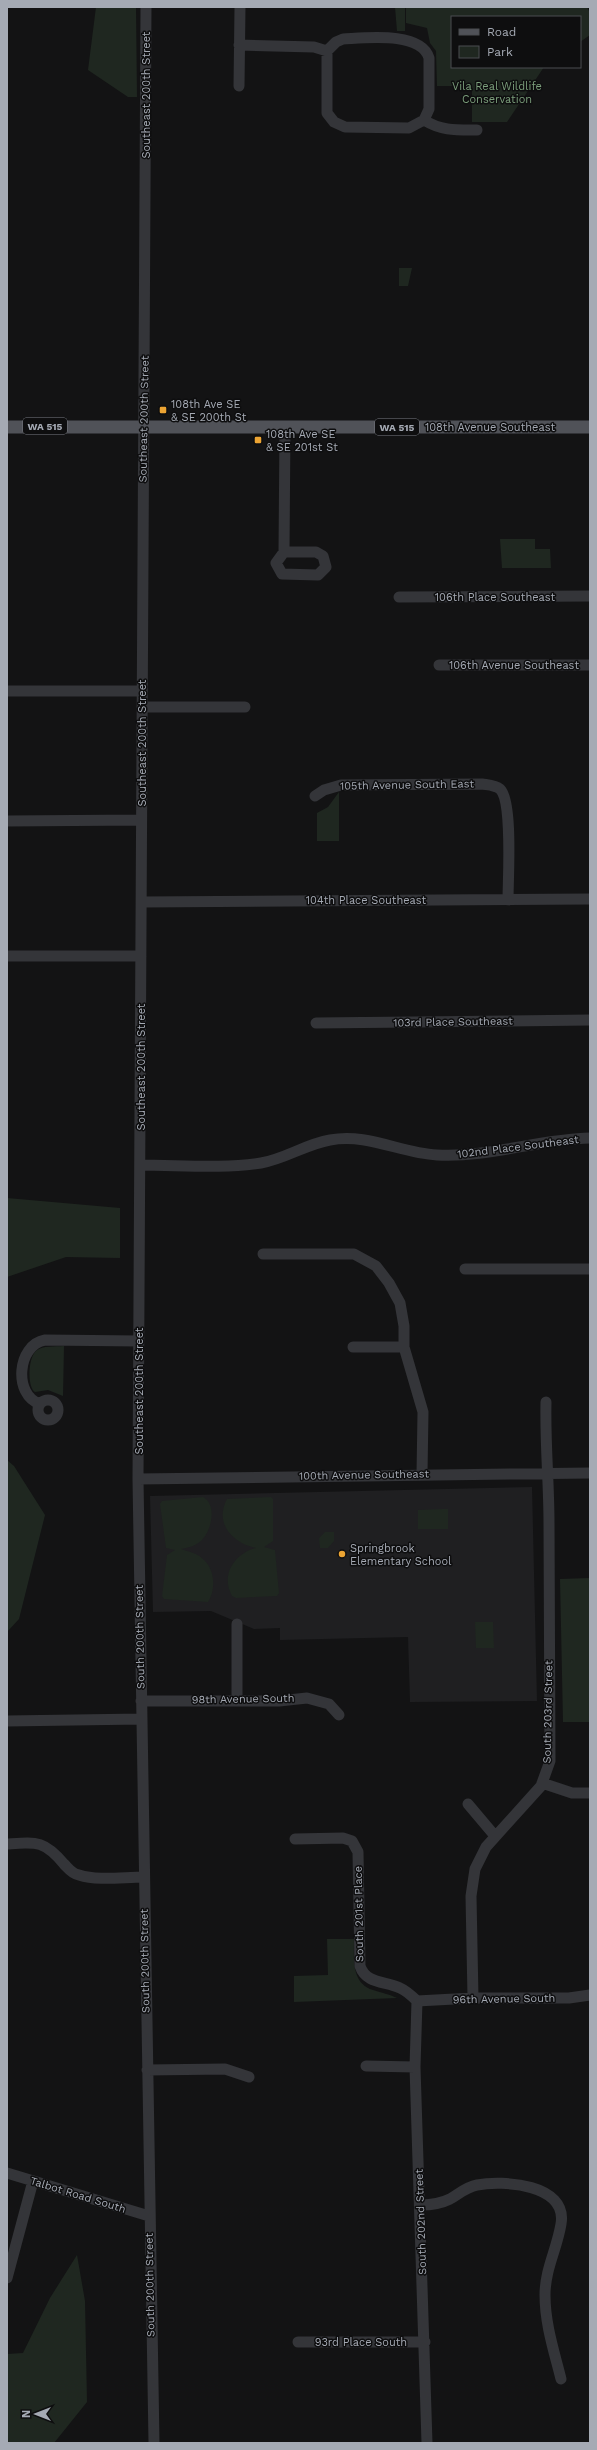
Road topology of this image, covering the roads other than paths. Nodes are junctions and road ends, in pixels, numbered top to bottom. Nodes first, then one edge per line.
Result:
1 (146, 7) edge
2 (240, 7) edge
3 (239, 45) junction
4 (327, 51) junction
5 (239, 86) dead end
6 (424, 120) junction
7 (477, 130) dead end
8 (144, 426) junction
9 (7, 427) edge
10 (285, 427) junction
11 (590, 427) edge
12 (284, 552) dead end
13 (590, 596) edge
14 (399, 597) dead end
15 (438, 665) dead end
16 (590, 665) edge
17 (7, 691) edge
18 (142, 691) junction
19 (142, 706) junction
20 (244, 707) dead end
21 (315, 796) dead end
22 (141, 820) junction
23 (7, 821) edge
24 (590, 899) edge
25 (508, 900) junction
26 (142, 902) junction
27 (7, 956) edge
28 (141, 956) junction
29 (590, 1020) edge
30 (316, 1023) dead end
31 (590, 1138) edge
32 (140, 1165) junction
33 (263, 1254) dead end
34 (590, 1269) edge
35 (465, 1270) dead end
36 (139, 1340) junction
37 (353, 1347) dead end
38 (404, 1347) junction
39 (546, 1402) dead end
40 (40, 1404) dead end
41 (590, 1472) edge
42 (549, 1473) junction
43 (422, 1474) junction
44 (138, 1479) junction
45 (237, 1624) dead end
46 (237, 1700) junction
47 (141, 1701) junction
48 (339, 1715) dead end
49 (141, 1719) junction
50 (7, 1721) edge
51 (542, 1783) junction
52 (590, 1793) edge
53 (468, 1804) dead end
54 (494, 1836) junction
55 (295, 1839) dead end
56 (7, 1844) edge
57 (144, 1877) junction
58 (590, 1995) edge
59 (473, 1998) junction
60 (417, 2002) junction
61 (366, 2066) dead end
62 (415, 2067) junction
63 (147, 2070) junction
64 (249, 2077) dead end
65 (7, 2173) edge
66 (33, 2181) junction
67 (421, 2205) junction
68 (149, 2216) junction
69 (7, 2278) edge
70 (298, 2342) dead end
71 (425, 2342) junction
72 (561, 2379) dead end
73 (154, 2443) edge
74 (427, 2443) edge

1 - 8 street, Southeast 200th Street
2 - 3 street
3 - 4 street
3 - 5 street
4 - 6 street
4 - 6 street
6 - 7 street
8 - 9 main road, 108th Avenue Southeast / WA 515
8 - 10 main road, 108th Avenue Southeast / WA 515
8 - 18 street, Southeast 200th Street
10 - 11 main road, 108th Avenue Southeast / WA 515
10 - 12 street
13 - 14 street, 106th Place Southeast
15 - 16 street, 106th Avenue Southeast
17 - 18 street
18 - 19 street, Southeast 200th Street
19 - 20 street
19 - 22 street, Southeast 200th Street
21 - 25 street, 105th Avenue South East
22 - 23 street
22 - 26 street, Southeast 200th Street
24 - 25 street, 104th Place Southeast
25 - 26 street, 104th Place Southeast
26 - 28 street, Southeast 200th Street
27 - 28 street
28 - 32 street, Southeast 200th Street
29 - 30 street, 103rd Place Southeast
31 - 32 street, 102nd Place Southeast
32 - 36 street, Southeast 200th Street
33 - 38 street
34 - 35 street
36 - 40 street
36 - 44 street, Southeast 200th Street
37 - 38 street
38 - 43 street
39 - 42 street, South 203rd Street
41 - 42 street, 100th Avenue Southeast
42 - 43 street, 100th Avenue Southeast
42 - 51 street, South 203rd Street
43 - 44 street, 100th Avenue Southeast
44 - 47 street, South 200th Street
45 - 46 street
46 - 47 street, 98th Avenue South
46 - 48 street, 98th Avenue South
47 - 49 street, South 200th Street
49 - 50 street
49 - 57 street, South 200th Street
51 - 52 street
51 - 54 street, South 203rd Street
53 - 54 street
54 - 59 street, South 203rd Street
55 - 60 street, South 201st Place
56 - 57 street
57 - 63 street, South 200th Street
58 - 59 street, 96th Avenue South
59 - 60 street, 96th Avenue South
60 - 62 street, South 202nd Street
61 - 62 street
62 - 67 street, South 202nd Street
63 - 64 street
63 - 68 street, South 200th Street
65 - 66 street, Talbot Road South
66 - 68 street, Talbot Road South
66 - 69 street
67 - 71 street, South 202nd Street
67 - 72 street
68 - 73 street, South 200th Street
70 - 71 street, 93rd Place South
71 - 74 street, South 202nd Street

